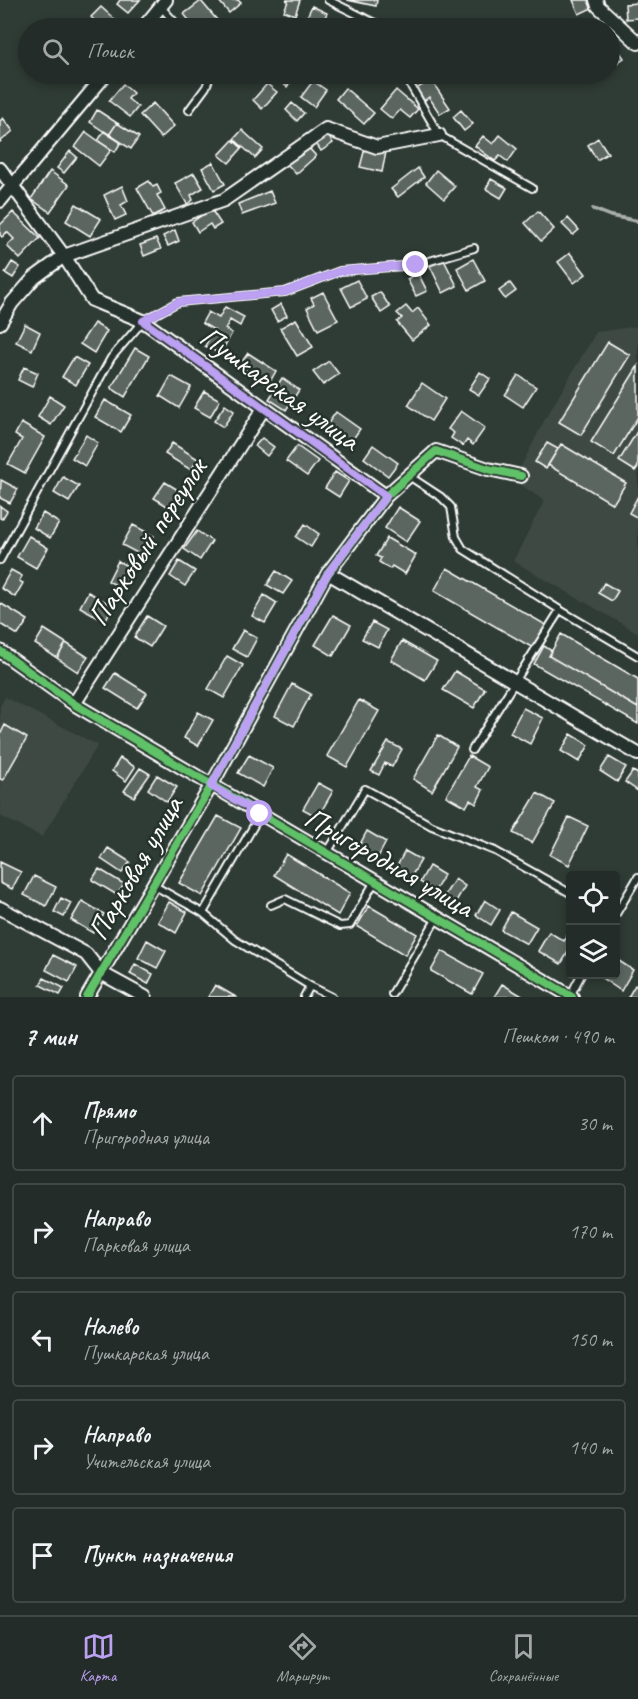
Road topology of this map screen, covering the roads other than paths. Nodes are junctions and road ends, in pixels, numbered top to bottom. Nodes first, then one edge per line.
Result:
1 (328, 0) edge
2 (596, 0) edge
3 (159, 2) edge
4 (149, 18) edge
5 (172, 18) edge
6 (365, 18) edge
7 (611, 18) edge
8 (620, 26) edge
9 (638, 42) edge
10 (98, 84) edge
11 (207, 84) edge
12 (410, 84) edge
13 (189, 110) dead end
14 (439, 135) junction
15 (0, 169) edge
16 (13, 186) junction
17 (532, 188) dead end
18 (0, 201) edge
19 (474, 248) dead end
20 (64, 256) junction
21 (143, 321) junction
22 (0, 324) edge
23 (264, 408) junction
24 (408, 476) junction
25 (521, 476) dead end
26 (386, 496) junction
27 (0, 561) edge
28 (328, 573) junction
29 (560, 610) junction
30 (0, 651) edge
31 (638, 656) edge
32 (514, 681) junction
33 (74, 704) junction
34 (472, 750) dead end
35 (638, 754) edge
36 (211, 786) junction
37 (260, 814) junction
38 (326, 853) junction
39 (638, 877) edge
40 (375, 881) junction
41 (153, 885) junction
42 (566, 891) edge
43 (271, 906) dead end
44 (620, 906) edge
45 (0, 908) edge
46 (203, 913) junction
47 (437, 918) junction
48 (101, 973) junction
49 (580, 979) edge
50 (310, 986) junction
51 (392, 994) dead end
52 (571, 996) edge
53 (87, 997) edge
54 (145, 997) edge
55 (304, 997) edge
56 (332, 997) edge

1 - 6 lane
2 - 7 street
3 - 4 street
3 - 5 lane
8 - 9 street
10 - 16 street
11 - 13 lane
12 - 14 lane
14 - 17 lane
14 - 20 street
15 - 16 street, Пушкарская улица
16 - 18 street
16 - 20 street, Пушкарская улица
19 - 21 lane
20 - 21 street, Пушкарская улица
20 - 22 street
21 - 23 street, Пушкарская улица
21 - 27 lane
23 - 26 street, Пушкарская улица
23 - 33 street, Парковый переулок
24 - 25 street, Парковая улица
24 - 26 street, Парковая улица
24 - 29 lane
26 - 28 street, Парковая улица
28 - 32 street
28 - 36 street, Парковая улица
29 - 31 lane
29 - 32 lane
30 - 33 street, Пригородная улица
32 - 34 lane
32 - 35 street
33 - 36 street, Пригородная улица
36 - 37 street, Пригородная улица
36 - 41 street, Парковая улица
37 - 38 street, Пригородная улица
37 - 46 lane
38 - 40 street, Пригородная улица
38 - 42 lane
39 - 44 lane
40 - 43 lane
40 - 47 street, Пригородная улица
41 - 46 lane
41 - 48 street, Парковая улица
45 - 48 street
46 - 50 lane
47 - 51 lane
47 - 52 street, Пригородная улица
48 - 53 street, Парковая улица
48 - 54 street
49 - 52 lane
50 - 55 lane
50 - 56 lane

